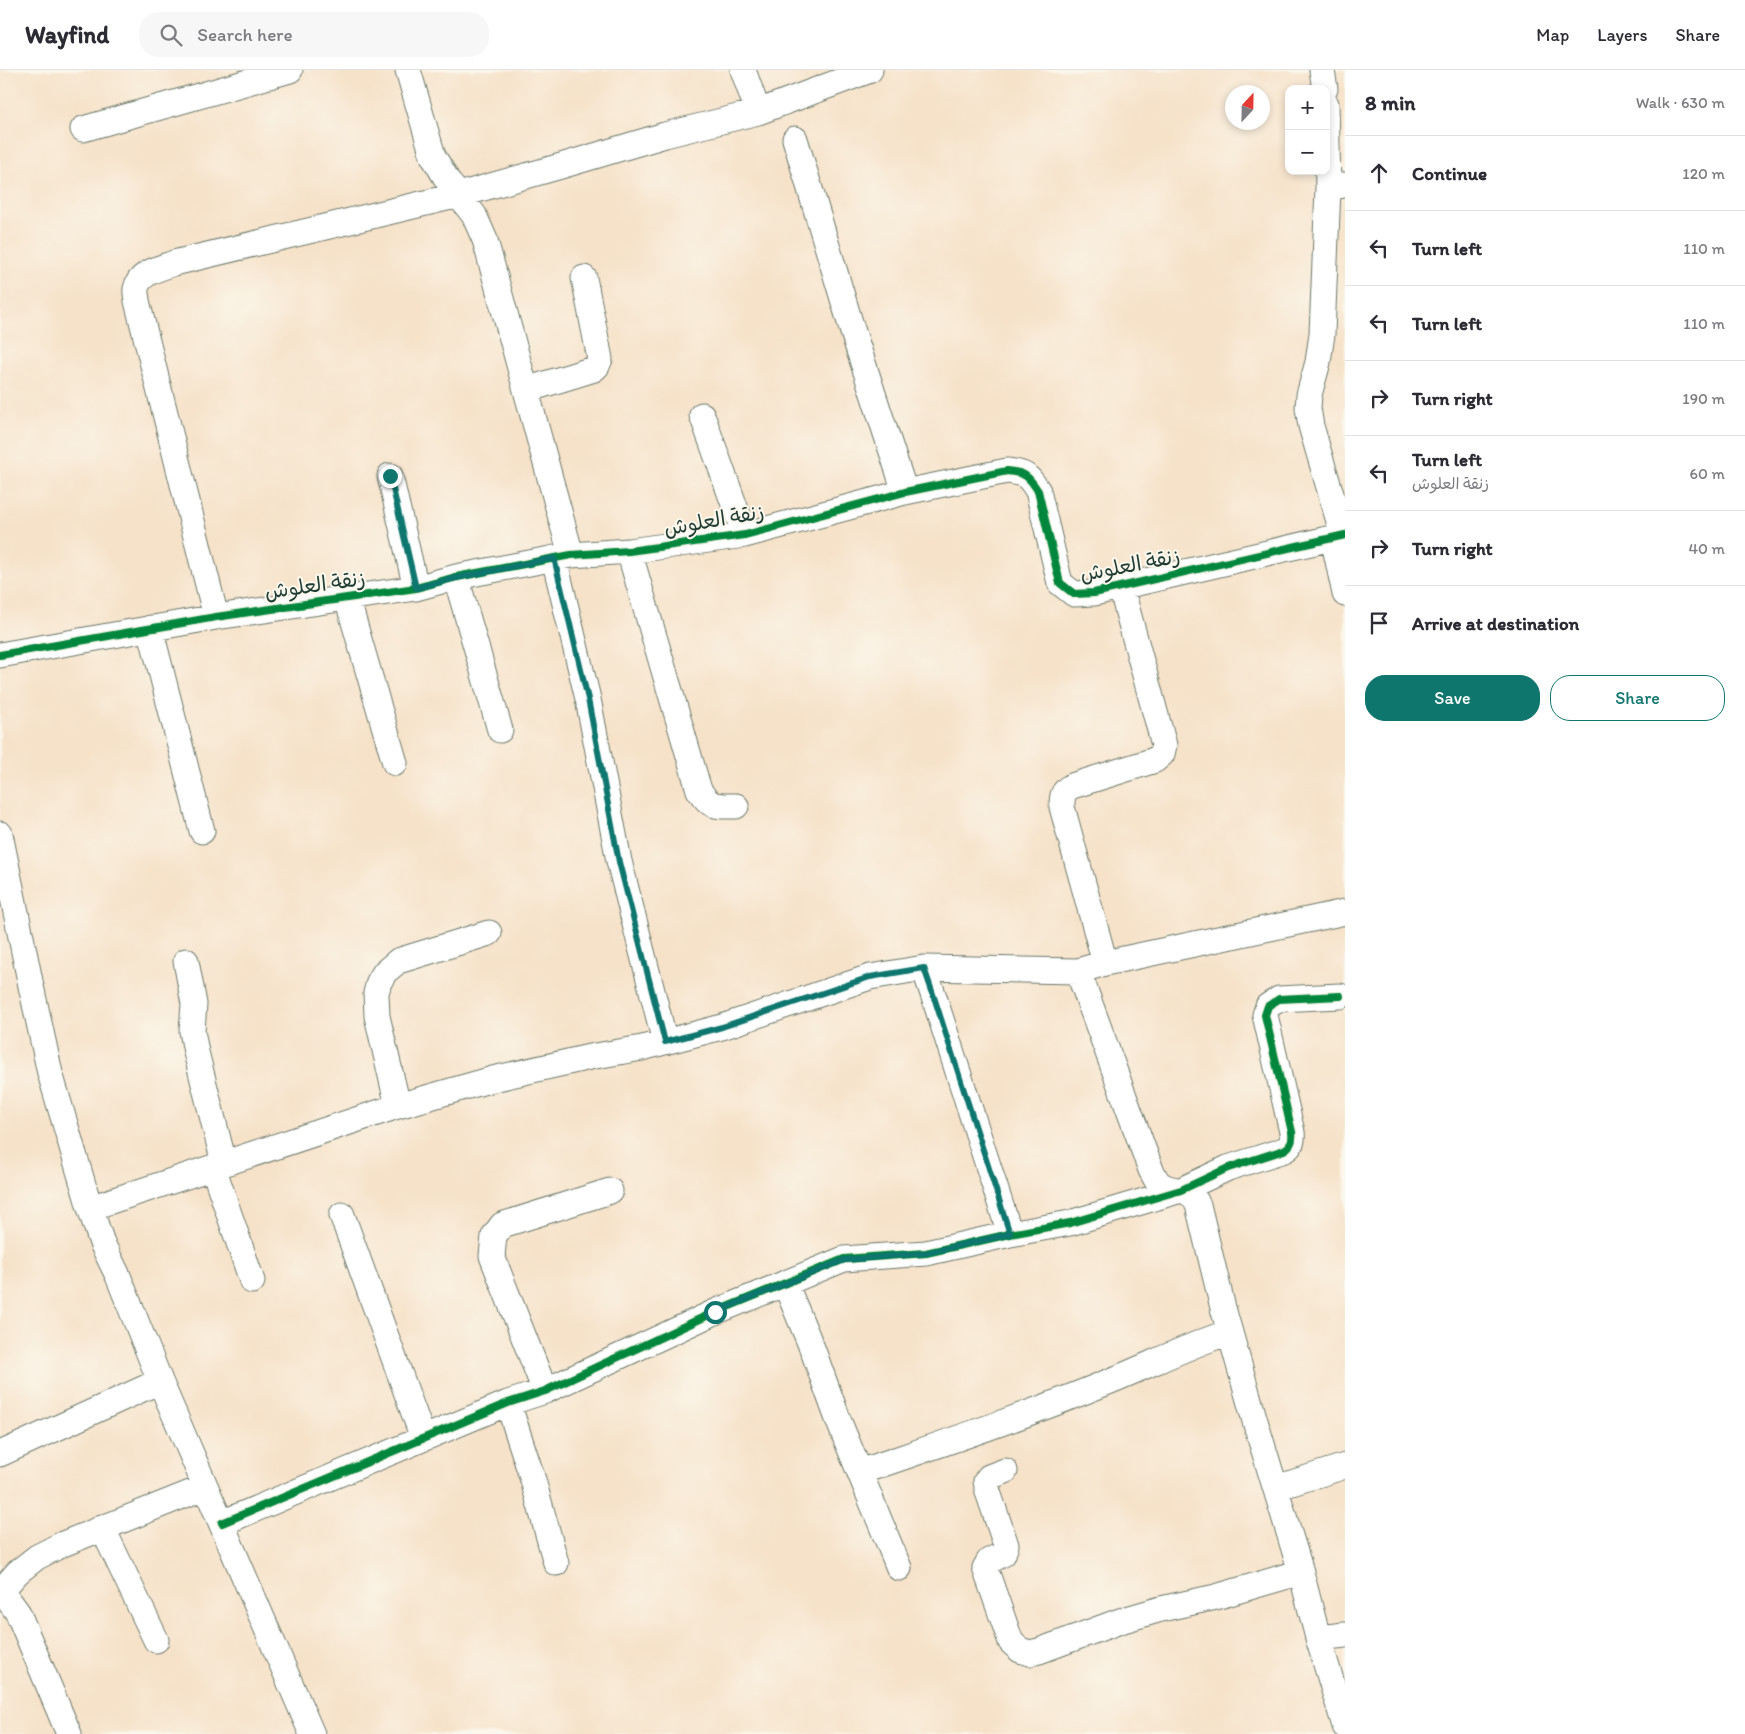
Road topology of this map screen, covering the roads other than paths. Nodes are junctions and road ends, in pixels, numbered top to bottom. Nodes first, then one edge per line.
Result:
1 (290, 70) edge
2 (408, 70) edge
3 (743, 70) edge
4 (870, 70) edge
5 (1322, 70) edge
6 (1324, 85) edge
7 (758, 112) junction
8 (83, 129) dead end
9 (1329, 130) edge
10 (794, 139) dead end
11 (1337, 186) edge
12 (459, 195) junction
13 (584, 278) dead end
14 (526, 390) junction
15 (702, 415) dead end
16 (390, 476) dead end
17 (905, 492) junction
18 (744, 535) junction
19 (1340, 536) edge
20 (629, 551) junction
21 (563, 557) junction
22 (456, 578) junction
23 (1121, 587) junction
24 (416, 588) junction
25 (1345, 594) edge
26 (347, 598) junction
27 (216, 617) junction
28 (150, 628) junction
29 (0, 655) edge
30 (500, 730) dead end
31 (395, 763) dead end
32 (736, 806) dead end
33 (202, 831) dead end
34 (0, 838) edge
35 (1345, 912) edge
36 (489, 933) dead end
37 (186, 961) dead end
38 (1105, 963) junction
39 (924, 968) junction
40 (1078, 971) junction
41 (1340, 996) dead end
42 (665, 1042) junction
43 (398, 1106) junction
44 (219, 1165) junction
45 (1181, 1190) junction
46 (610, 1191) dead end
47 (90, 1208) junction
48 (342, 1215) dead end
49 (1010, 1234) junction
50 (252, 1281) dead end
51 (785, 1282) junction
52 (1230, 1332) junction
53 (160, 1381) junction
54 (545, 1391) junction
55 (508, 1403) junction
56 (423, 1438) junction
57 (0, 1454) edge
58 (1345, 1466) edge
59 (1005, 1471) dead end
60 (860, 1472) junction
61 (205, 1487) junction
62 (1276, 1488) junction
63 (222, 1523) junction
64 (102, 1527) junction
65 (556, 1563) dead end
66 (898, 1568) dead end
67 (1301, 1572) junction
68 (1, 1591) edge
69 (1345, 1635) edge
70 (1318, 1638) junction
71 (156, 1640) dead end
72 (1345, 1726) edge
73 (69, 1734) edge
74 (312, 1734) edge

1 - 8 street
2 - 12 street
3 - 7 street
4 - 7 street
5 - 6 street
7 - 12 street
9 - 11 street
10 - 17 street
11 - 19 street
12 - 14 street
12 - 27 street
13 - 14 street
14 - 21 street
15 - 18 street
16 - 24 street
17 - 18 street, زنقة العلوش
17 - 23 street, زنقة العلوش
18 - 20 street, زنقة العلوش
19 - 23 street, زنقة العلوش
19 - 25 street
20 - 21 street, زنقة العلوش
20 - 32 street
21 - 22 street, زنقة العلوش
21 - 42 street
22 - 24 street, زنقة العلوش
22 - 30 street
23 - 38 street
24 - 26 street, زنقة العلوش
26 - 27 street, زنقة العلوش
26 - 31 street
27 - 28 street, زنقة العلوش
28 - 29 street, زنقة العلوش
28 - 33 street
34 - 47 street
35 - 38 street
36 - 43 street
37 - 44 street
38 - 40 street
39 - 40 street
39 - 42 street
39 - 49 street
40 - 45 street
41 - 45 street
42 - 43 street
43 - 44 street
44 - 47 street
44 - 50 street
45 - 49 street
45 - 52 street
46 - 54 street
47 - 53 street
48 - 56 street
49 - 51 street
51 - 54 street
51 - 60 street
52 - 60 street
52 - 62 street
53 - 57 street
53 - 61 street
54 - 55 street
55 - 56 street
55 - 65 street
56 - 63 street
58 - 62 street
59 - 67 street
60 - 66 street
61 - 63 street
61 - 64 street
62 - 67 street
63 - 74 street
64 - 68 street
64 - 71 street
67 - 70 street
68 - 73 street
69 - 70 street
70 - 72 street

